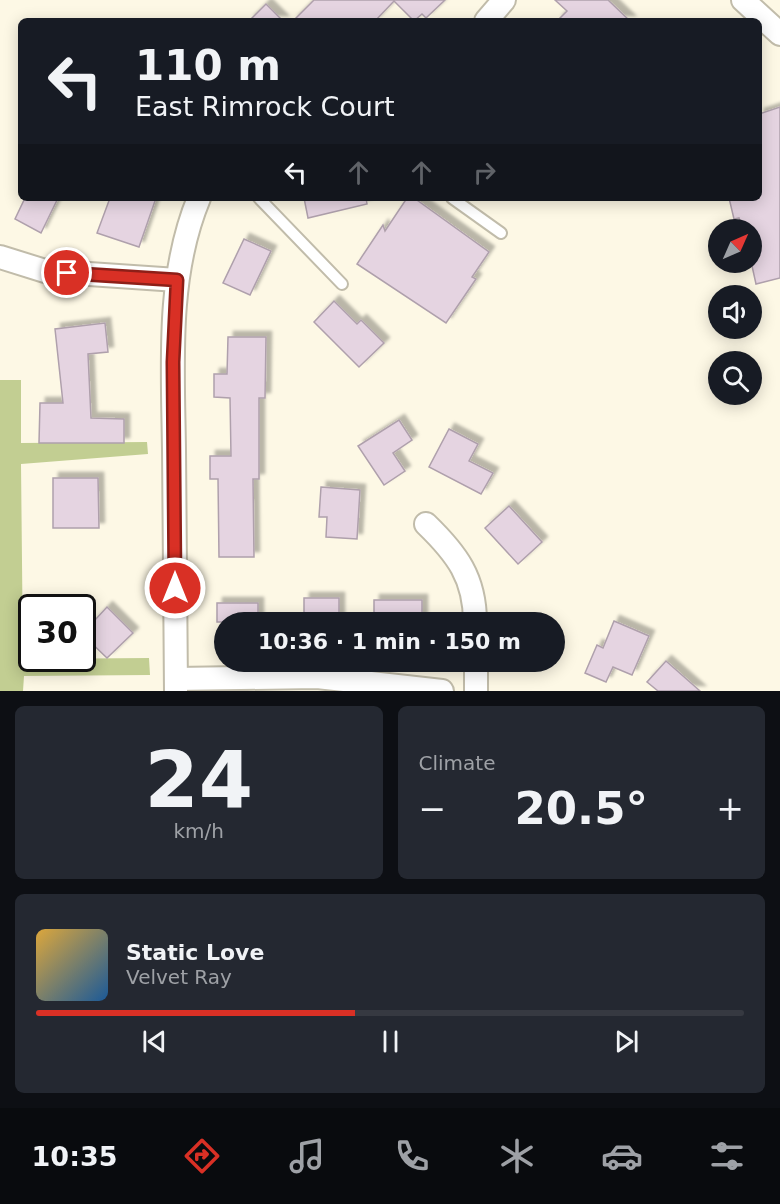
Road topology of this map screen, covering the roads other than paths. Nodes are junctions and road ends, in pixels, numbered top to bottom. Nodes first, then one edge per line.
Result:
1 (504, 0) edge
2 (743, 0) edge
3 (489, 18) edge
4 (780, 34) edge
5 (198, 201) edge
6 (262, 201) edge
7 (456, 201) edge
8 (501, 233) dead end
9 (0, 257) edge
10 (177, 280) junction
11 (342, 284) dead end
12 (426, 524) dead end
13 (476, 612) edge
14 (476, 672) edge
15 (176, 685) edge
16 (442, 691) edge
17 (476, 691) edge

1 - 3 street
2 - 4 street
5 - 10 street
6 - 11 lane
7 - 8 lane
9 - 10 street
10 - 15 street
12 - 13 street
14 - 17 street
15 - 16 street

